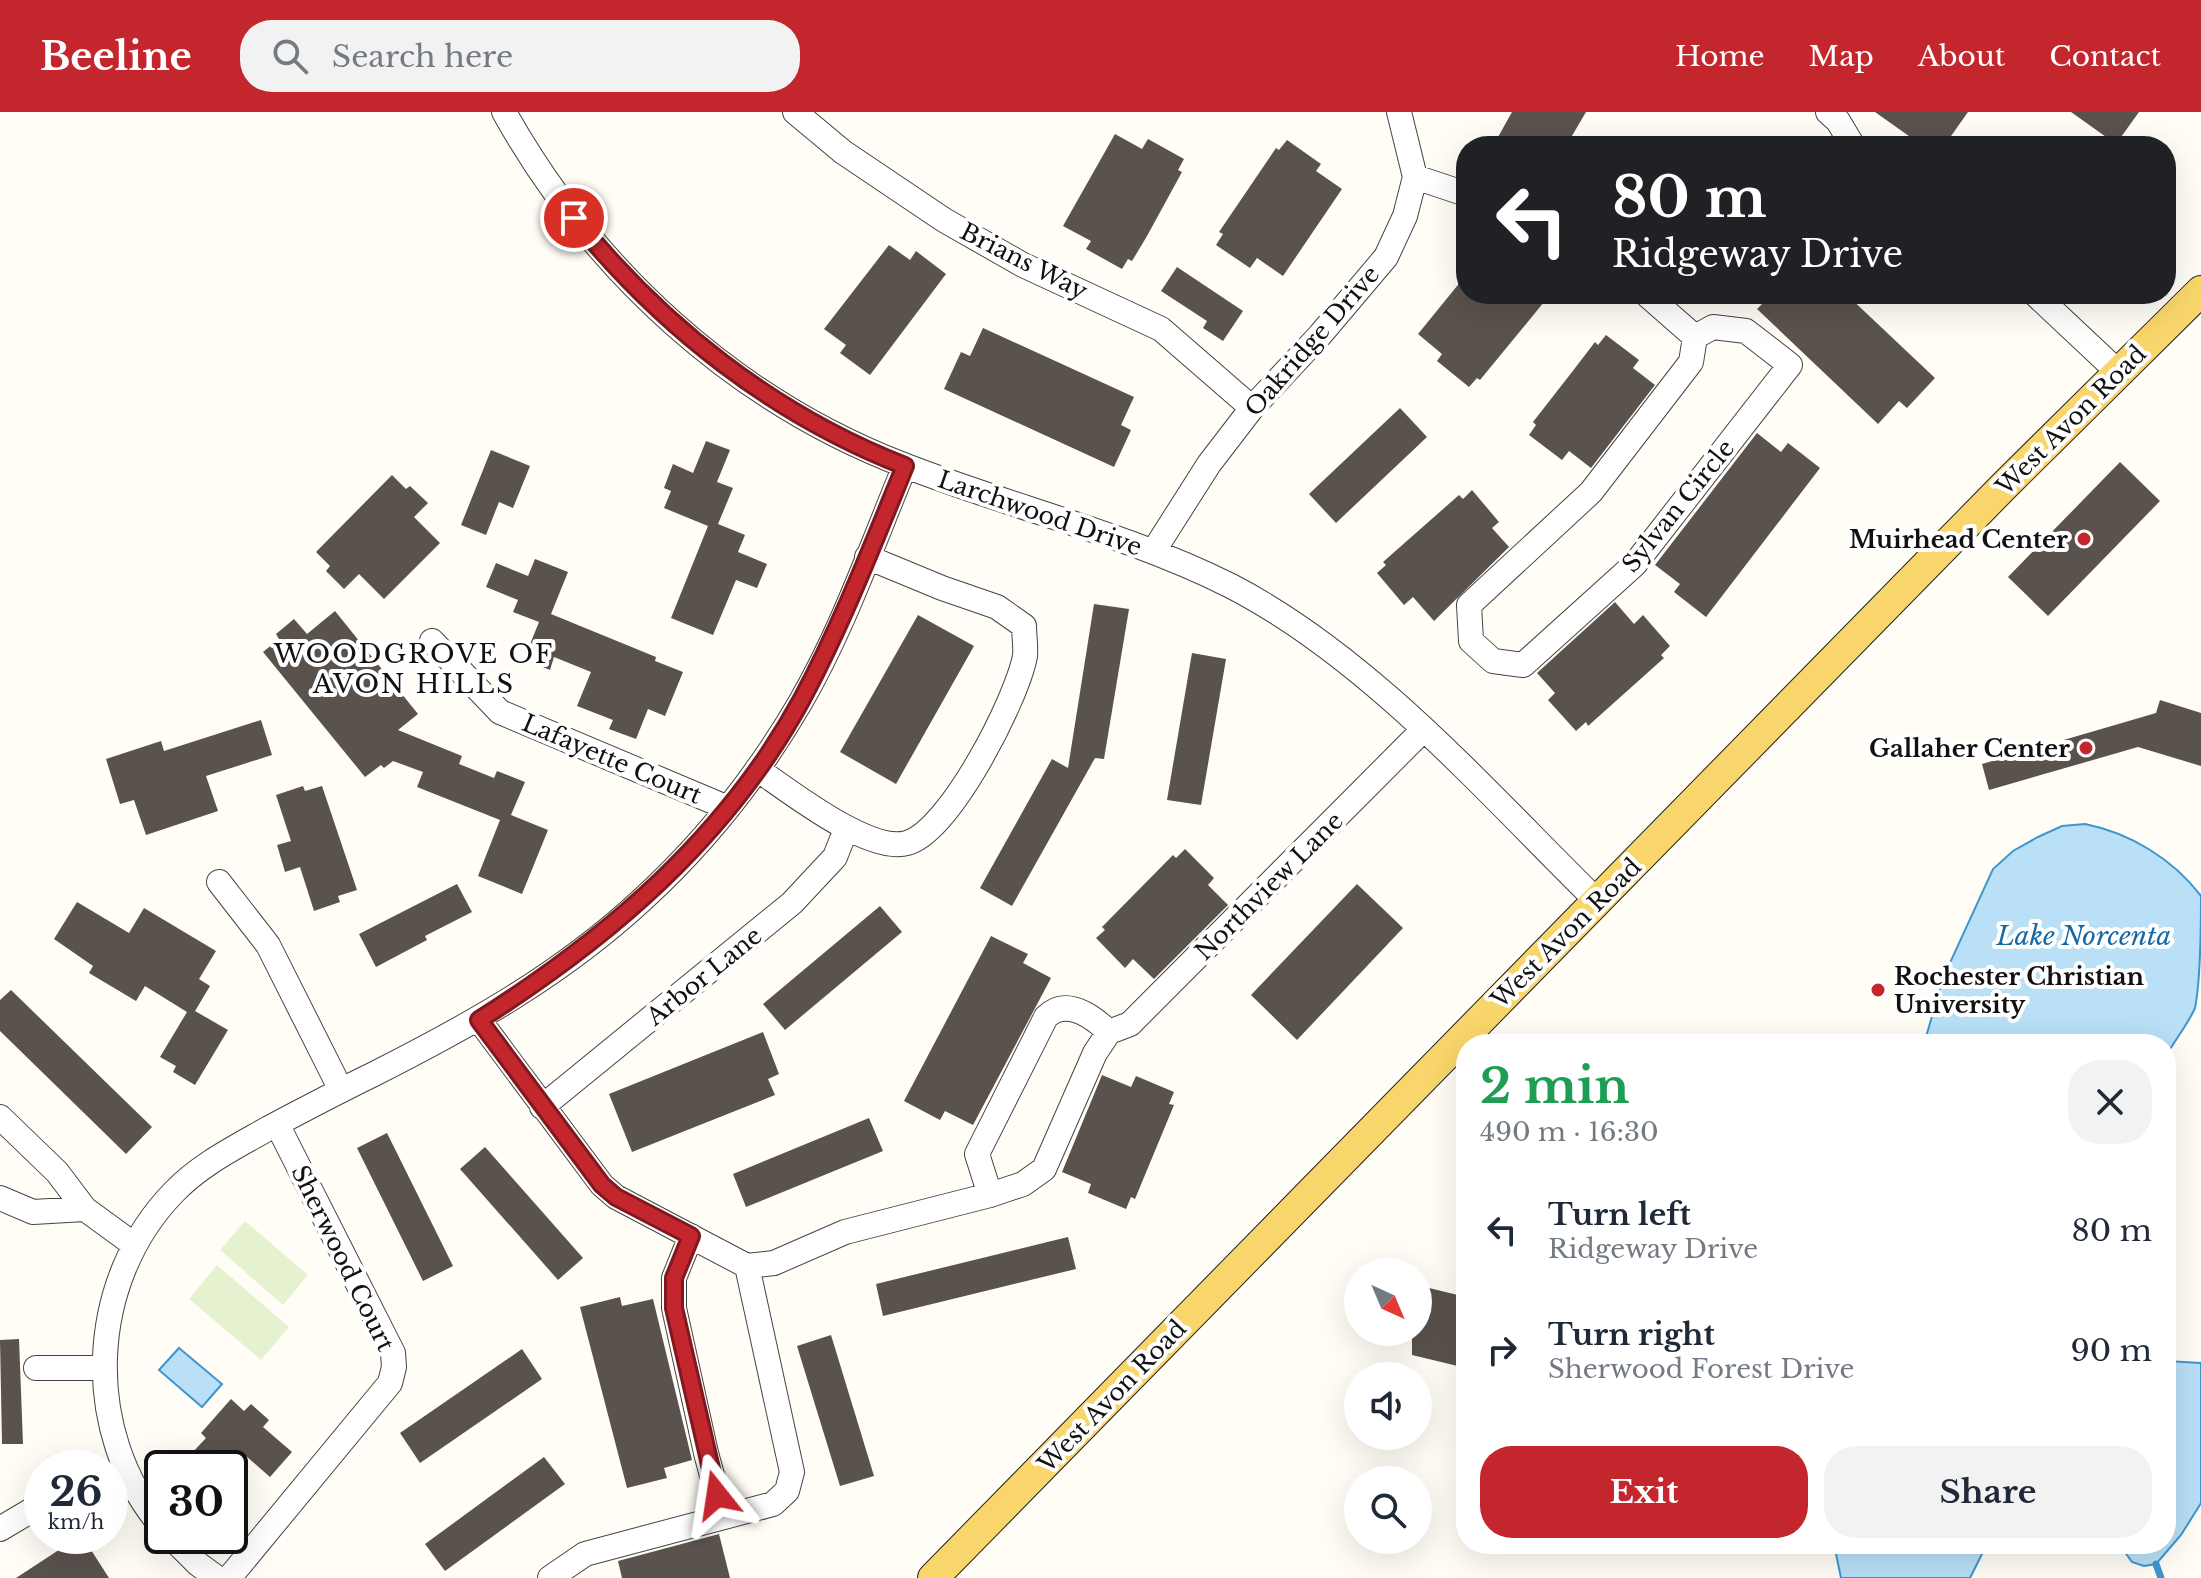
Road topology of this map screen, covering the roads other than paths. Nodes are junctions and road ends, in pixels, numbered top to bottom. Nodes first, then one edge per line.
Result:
1 (504, 112) edge
2 (795, 112) edge
3 (1399, 112) edge
4 (1828, 112) edge
5 (1847, 136) edge
6 (1415, 177) junction
7 (1456, 191) edge
8 (2201, 291) edge
9 (1657, 304) edge
10 (2046, 304) edge
11 (1695, 337) junction
12 (2118, 372) junction
13 (1252, 408) junction
14 (905, 466) junction
15 (1153, 552) junction
16 (867, 557) junction
17 (432, 641) dead end
18 (1423, 730) junction
19 (757, 769) junction
20 (728, 808) junction
21 (846, 829) junction
22 (219, 882) dead end
23 (1597, 901) junction
24 (479, 1020) junction
25 (1109, 1032) junction
26 (1467, 1034) edge
27 (1456, 1045) edge
28 (341, 1090) junction
29 (542, 1107) junction
30 (0, 1117) edge
31 (277, 1124) junction
32 (990, 1195) junction
33 (0, 1198) edge
34 (85, 1209) junction
35 (691, 1236) junction
36 (133, 1244) junction
37 (747, 1266) junction
38 (36, 1368) dead end
39 (104, 1368) junction
40 (114, 1450) edge
41 (128, 1480) edge
42 (144, 1502) edge
43 (24, 1515) edge
44 (723, 1516) junction
45 (0, 1529) edge
46 (184, 1554) edge
47 (198, 1573) edge
48 (229, 1578) edge
49 (550, 1578) edge
50 (933, 1578) edge

1 - 14 street, Larchwood Drive
2 - 13 street, Brians Way
3 - 6 street, Oakridge Drive
4 - 5 street
6 - 7 street
6 - 13 street, Oakridge Drive
8 - 12 main road, West Avon Road
9 - 11 street
10 - 12 street
11 - 11 street, Sylvan Circle
12 - 23 main road, West Avon Road
13 - 15 street, Oakridge Drive
14 - 15 street, Larchwood Drive
14 - 16 street
15 - 18 street, Larchwood Drive
16 - 19 street
16 - 21 street
17 - 20 street, Lafayette Court
18 - 23 street, Larchwood Drive
18 - 25 street, Northview Lane
19 - 20 street
19 - 21 street
20 - 24 street
21 - 29 street, Arbor Lane
22 - 28 street
23 - 26 main road, West Avon Road
24 - 28 street
24 - 29 street
25 - 32 street, Northview Lane
25 - 32 street
27 - 50 main road, West Avon Road
28 - 31 street
29 - 35 street
30 - 34 street
31 - 36 street
31 - 48 street, Sherwood Court
32 - 37 street, Northview Lane
33 - 34 street
34 - 36 street
35 - 37 street
35 - 44 street
36 - 39 street
37 - 44 street
38 - 39 street
39 - 40 street
41 - 42 street
43 - 45 street
44 - 49 street
46 - 47 street

